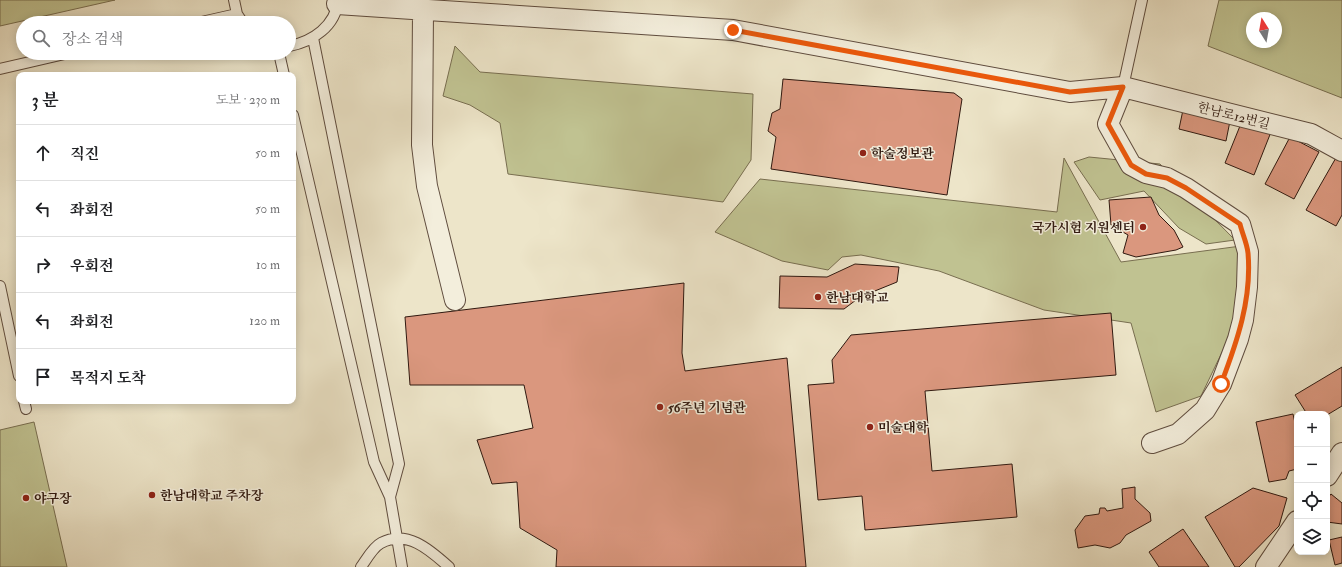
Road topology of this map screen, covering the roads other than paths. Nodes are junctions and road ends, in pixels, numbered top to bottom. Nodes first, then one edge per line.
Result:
1 (234, 0) edge
2 (1142, 0) edge
3 (337, 2) edge
4 (423, 11) junction
5 (237, 14) joint
6 (228, 16) edge
7 (313, 38) junction
8 (296, 44) edge
9 (39, 60) edge
10 (281, 60) edge
11 (0, 69) edge
12 (283, 72) edge
13 (1123, 87) junction
14 (296, 128) edge
15 (1342, 152) edge
16 (0, 286) edge
17 (455, 300) dead end
18 (16, 362) edge
19 (1152, 443) dead end
20 (1342, 453) edge
21 (1330, 471) edge
22 (390, 497) junction
23 (1294, 525) edge
24 (397, 538) junction
25 (361, 567) edge
26 (402, 567) edge
27 (448, 567) edge
28 (1266, 567) edge

1 - 5 lane
2 - 13 lane
3 - 4 street, 한남로12번길
3 - 7 lane
4 - 13 street, 한남로12번길
4 - 17 street
5 - 6 lane
7 - 8 lane
7 - 22 lane
9 - 11 lane
10 - 12 lane
13 - 15 street, 한남로12번길
13 - 19 street
14 - 22 lane
16 - 18 lane
20 - 21 street
22 - 24 lane
23 - 28 street
24 - 25 lane
24 - 26 lane
24 - 27 lane

